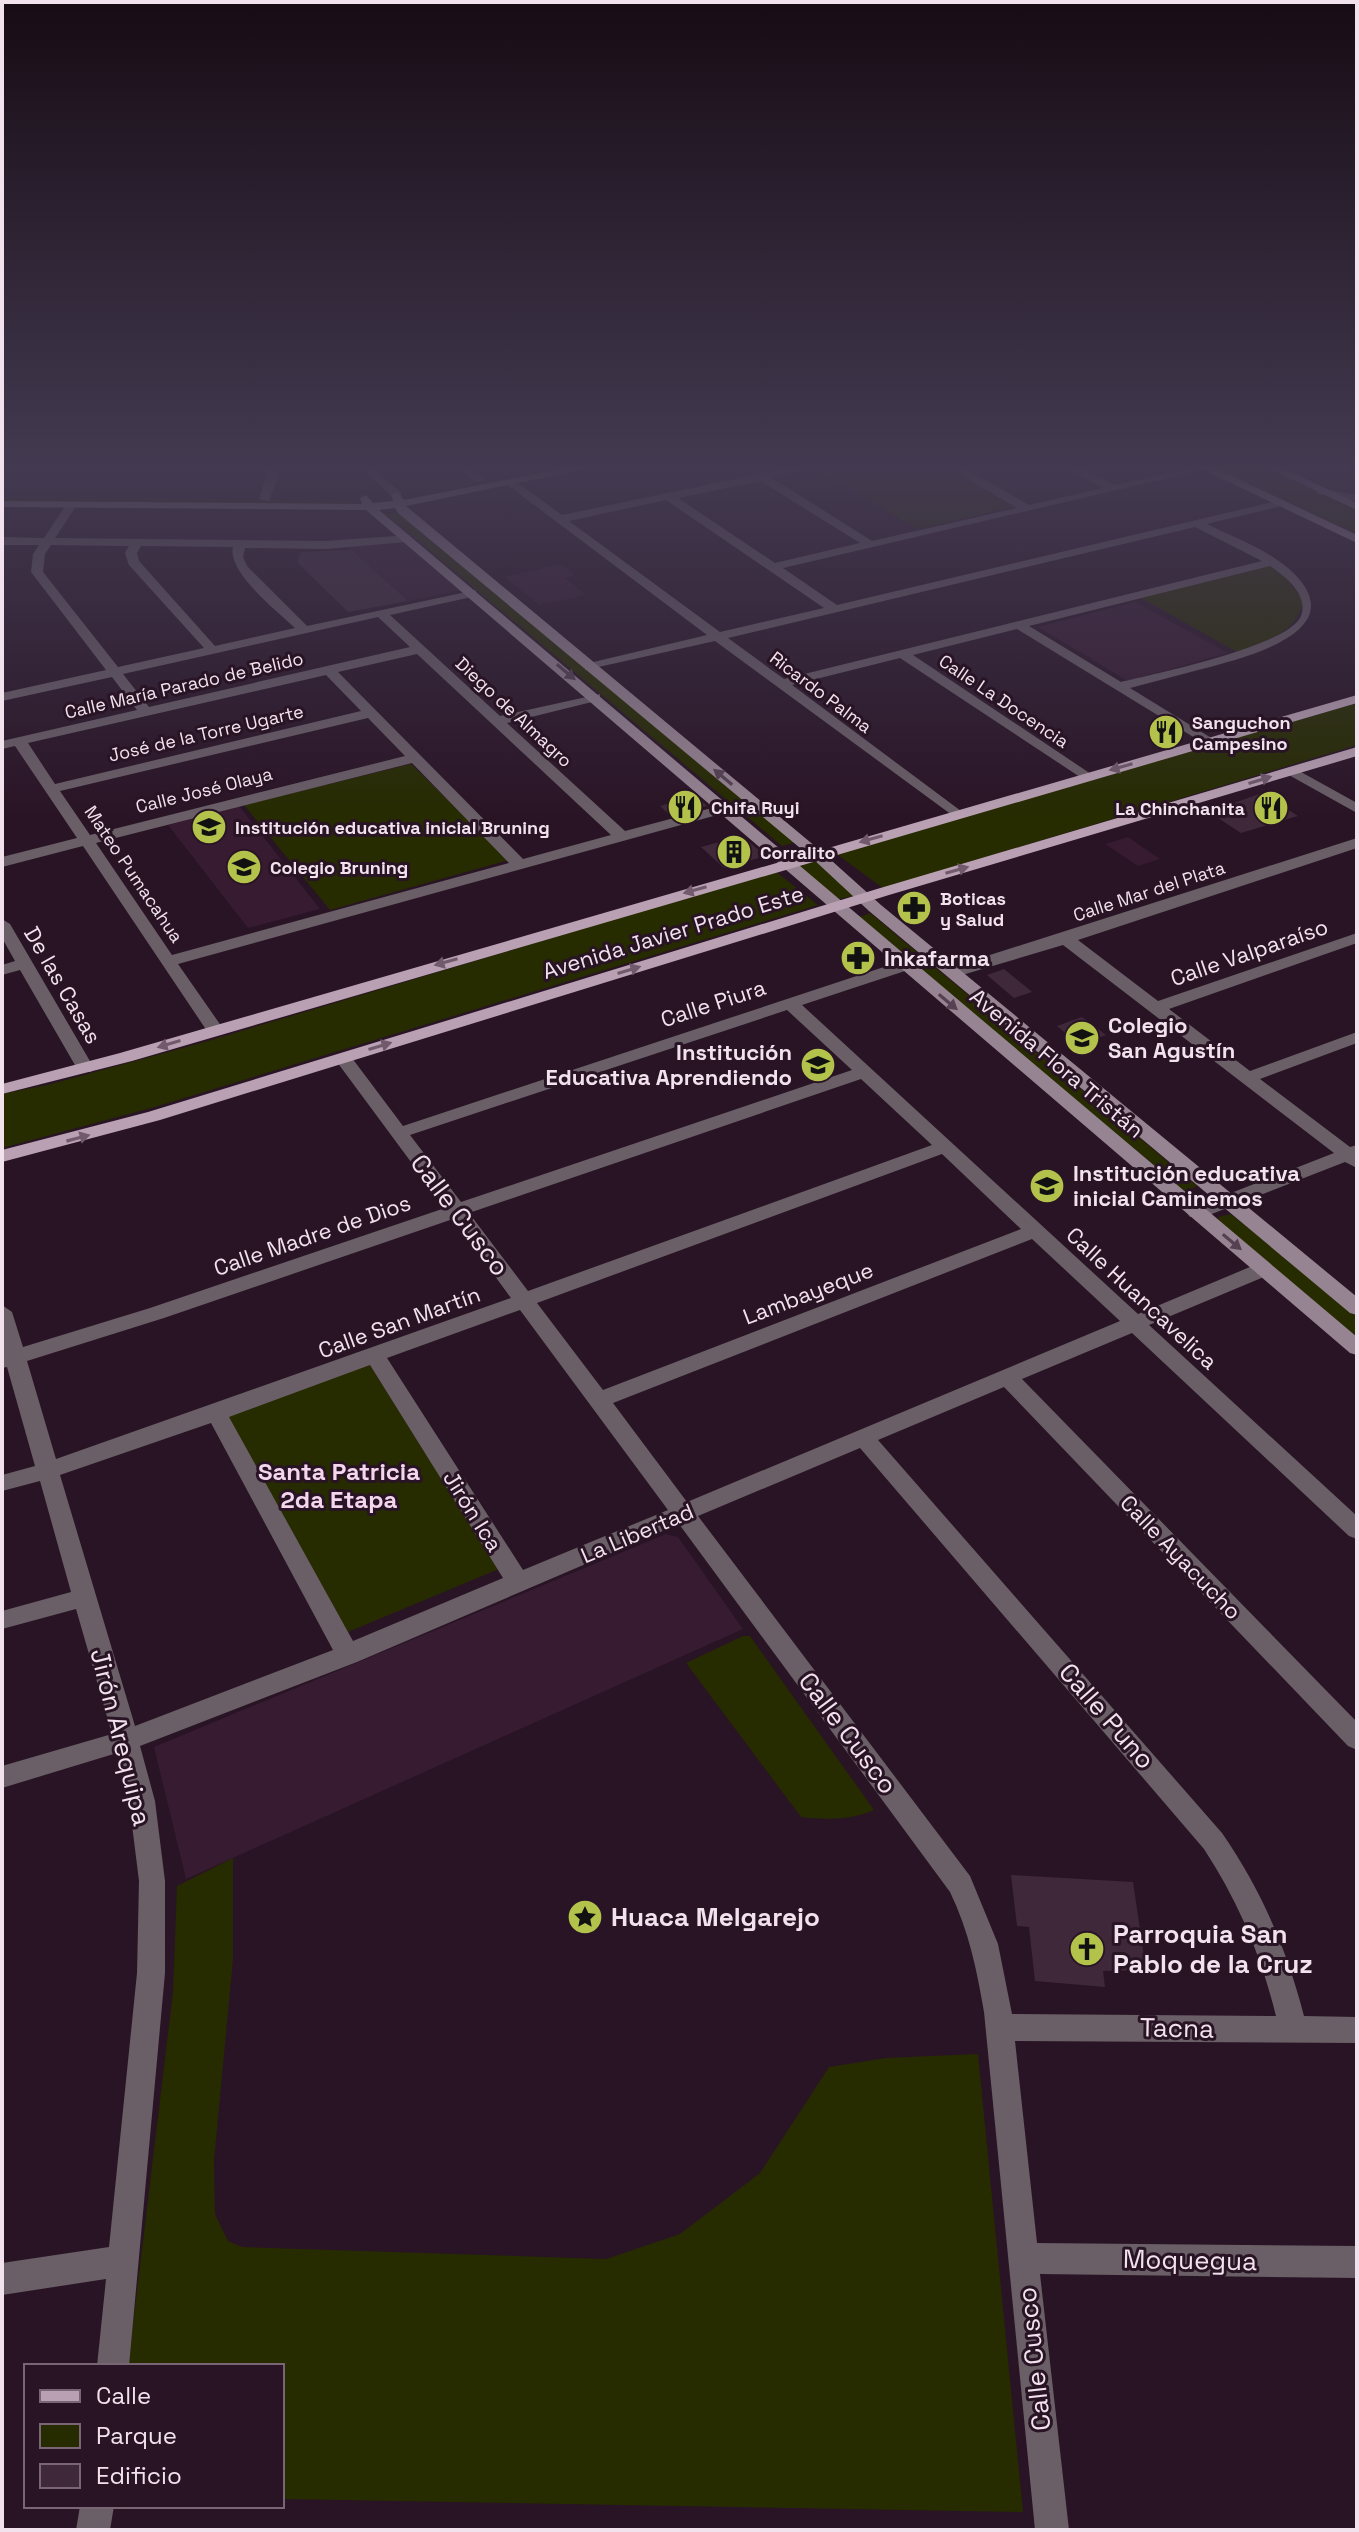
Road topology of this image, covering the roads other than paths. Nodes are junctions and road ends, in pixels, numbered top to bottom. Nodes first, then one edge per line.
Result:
1 (42, 581) edge
2 (150, 581) edge
3 (255, 581) edge
4 (458, 581) edge
5 (487, 581) edge
6 (643, 581) edge
7 (794, 581) edge
8 (952, 581) edge
9 (1194, 581) edge
10 (1296, 581) edge
11 (472, 593) junction
12 (835, 609) junction
13 (381, 613) junction
14 (1019, 625) junction
15 (304, 630) junction
16 (718, 637) junction
17 (420, 649) junction
18 (212, 650) junction
19 (903, 654) junction
20 (590, 667) junction
21 (329, 670) junction
22 (114, 672) junction
23 (781, 684) junction
24 (1119, 687) junction
25 (2, 697) edge
26 (595, 697) junction
27 (1357, 699) edge
28 (146, 712) junction
29 (370, 713) junction
30 (497, 721) junction
31 (1208, 742) junction
32 (10, 743) edge
33 (1357, 751) edge
34 (415, 758) junction
35 (1292, 771) junction
36 (1086, 777) junction
37 (51, 789) junction
38 (723, 809) junction
39 (1357, 809) edge
40 (956, 814) junction
41 (622, 837) junction
42 (87, 841) junction
43 (1357, 843) edge
44 (817, 855) junction
45 (2, 862) edge
46 (786, 864) junction
47 (520, 865) junction
48 (865, 898) junction
49 (836, 907) junction
50 (2, 924) edge
51 (1357, 938) edge
52 (1066, 939) junction
53 (169, 961) junction
54 (25, 964) junction
55 (905, 965) junction
56 (2, 970) edge
57 (952, 973) junction
58 (790, 1003) junction
59 (1156, 1008) junction
60 (215, 1030) junction
61 (1357, 1037) edge
62 (343, 1058) junction
63 (85, 1068) junction
64 (863, 1072) junction
65 (1247, 1078) junction
66 (2, 1089) edge
67 (399, 1133) junction
68 (944, 1147) junction
69 (2, 1156) edge
70 (1354, 1156) edge
71 (1229, 1201) junction
72 (457, 1210) junction
73 (1197, 1213) junction
74 (1034, 1231) junction
75 (1264, 1269) junction
76 (523, 1301) junction
77 (1357, 1308) edge
78 (2, 1312) edge
79 (1133, 1322) junction
80 (1357, 1348) edge
81 (375, 1356) junction
82 (9, 1359) edge
83 (1006, 1376) junction
84 (600, 1400) junction
85 (216, 1413) junction
86 (863, 1437) junction
87 (49, 1470) junction
88 (2, 1483) edge
89 (684, 1513) junction
90 (1357, 1530) edge
91 (519, 1584) junction
92 (85, 1597) junction
93 (2, 1620) edge
94 (348, 1655) junction
95 (1357, 1739) edge
96 (126, 1740) junction
97 (2, 1777) edge
98 (997, 2027) junction
99 (1293, 2029) junction
100 (1357, 2030) edge
101 (1023, 2258) junction
102 (123, 2261) junction
103 (1357, 2262) edge
104 (2, 2279) edge
105 (113, 2364) edge
106 (97, 2508) edge
107 (93, 2530) edge
108 (1052, 2530) edge

1 - 22 street
2 - 18 street
3 - 15 street
4 - 11 street, Avenida Flora Tristán
5 - 20 street, Avenida Flora Tristán
6 - 16 street, Ricardo Palma
7 - 12 street
8 - 12 street
9 - 14 street
10 - 24 street
11 - 13 street
11 -> 26 street, Avenida Flora Tristán
12 - 16 street
13 - 15 street
13 - 17 street, Diego de Almagro
14 - 19 street
14 - 24 street
15 - 18 street
16 - 20 street
16 - 23 street, Ricardo Palma
17 - 21 street, Calle María Parado de Belido
17 - 30 street, Diego de Almagro
18 - 22 street
19 - 23 street
19 - 36 street, Calle La Docencia
44 -> 20 street, Avenida Flora Tristán
21 - 28 street, Calle María Parado de Belido
21 - 29 street
22 - 25 street
22 - 28 street
23 - 40 street, Ricardo Palma
24 - 31 street
26 - 30 street
26 - 38 street, Avenida Flora Tristán
27 - 31 main road, Avenida Javier Prado Este
28 - 32 street, Calle María Parado de Belido
29 - 34 street
29 - 37 street, José de la Torre Ugarte
30 - 41 street, Diego de Almagro
31 -> 36 main road, Avenida Javier Prado Este
32 - 37 street, Mateo Pumacahua
33 - 35 main road, Avenida Javier Prado Este
34 - 42 street, Calle José Olaya
34 - 47 street
35 - 39 street
48 -> 35 main road, Avenida Javier Prado Este
36 - 40 main road, Avenida Javier Prado Este
37 - 42 street, Mateo Pumacahua
38 - 41 street
38 - 46 street, Avenida Flora Tristán
40 -> 44 main road, Avenida Javier Prado Este
41 - 47 street
42 - 45 street, Calle José Olaya
42 - 53 street, Mateo Pumacahua
43 - 52 street, Calle Mar del Plata
44 - 46 main road, Avenida Javier Prado Este
44 - 48 street, Avenida Flora Tristán
46 - 49 street, Avenida Flora Tristán
46 -> 60 main road, Avenida Javier Prado Este
47 - 53 street
48 - 49 main road, Avenida Javier Prado Este
48 - 57 street, Avenida Flora Tristán
49 - 55 street, Avenida Flora Tristán
62 -> 49 main road, Avenida Javier Prado Este
50 - 54 street, De las Casas
51 - 59 street, Calle Valparaíso
52 - 57 street, Calle Mar del Plata
52 - 59 street
53 - 60 street, Mateo Pumacahua
54 - 56 street
54 - 63 street, De las Casas
55 - 58 street, Calle Piura
55 -> 73 street, Avenida Flora Tristán
57 - 71 street, Avenida Flora Tristán
58 - 64 street, Calle Huancavelica
58 - 67 street, Calle Piura
59 - 65 street
60 -> 63 main road, Avenida Javier Prado Este
61 - 65 street
62 - 67 street, Calle Cusco
69 -> 62 main road, Avenida Javier Prado Este
63 - 66 main road, Avenida Javier Prado Este
64 - 68 street, Calle Huancavelica
64 - 72 street, Calle Madre de Dios
65 - 70 street
67 - 72 street, Calle Cusco
68 - 74 street, Calle Huancavelica
68 - 76 street, Calle San Martín
70 - 71 street
71 - 73 street
71 - 77 street, Avenida Flora Tristán
72 - 76 street, Calle Cusco
72 - 82 street, Calle Madre de Dios
73 -> 75 street, Avenida Flora Tristán
74 - 79 street, Calle Huancavelica
74 - 84 street, Lambayeque
75 - 79 street, La Libertad
75 - 80 street, Avenida Flora Tristán
76 - 81 street, Calle San Martín
76 - 84 street, Calle Cusco
78 - 82 street, Jirón Arequipa
79 - 83 street, La Libertad
79 - 90 street, Calle Huancavelica
81 - 85 street, Calle San Martín
81 - 91 street, Jirón Ica
82 - 87 street, Jirón Arequipa
83 - 86 street, La Libertad
83 - 95 street, Calle Ayacucho
84 - 89 street, Calle Cusco
85 - 87 street, Calle San Martín
85 - 94 street
86 - 89 street, La Libertad
86 - 99 street, Calle Puno
87 - 88 street, Calle San Martín
87 - 92 street, Jirón Arequipa
89 - 91 street, La Libertad
89 - 98 street, Calle Cusco
91 - 94 street, La Libertad
92 - 93 street
92 - 96 street, Jirón Arequipa
94 - 96 street, La Libertad
96 - 97 street, La Libertad
96 - 102 street, Jirón Arequipa
98 - 99 street, Tacna
98 - 101 street, Calle Cusco
99 - 100 street, Tacna
101 - 103 street, Moquegua
101 - 108 street, Calle Cusco
102 - 104 street
102 - 105 street, Jirón Arequipa
106 - 107 street

